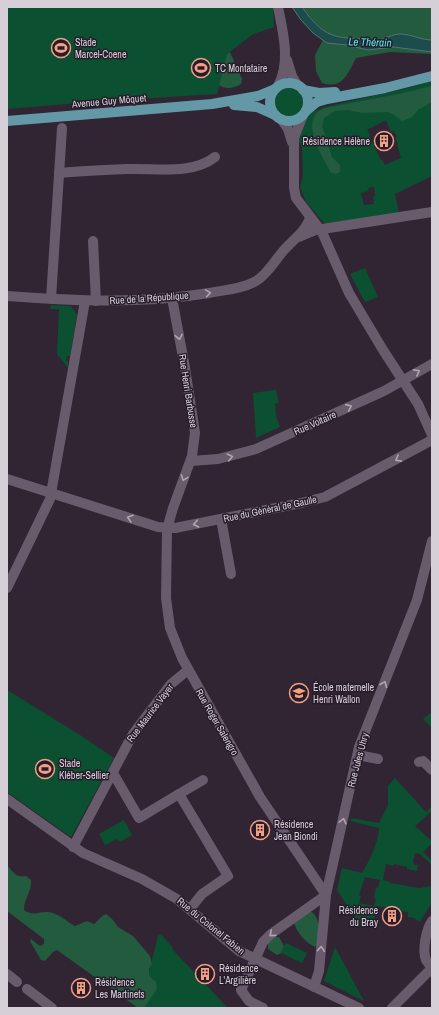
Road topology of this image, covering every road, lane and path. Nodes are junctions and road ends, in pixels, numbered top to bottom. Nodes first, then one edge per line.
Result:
1 (278, 7) edge
2 (285, 50) junction
3 (432, 70) edge
4 (432, 76) edge
5 (300, 87) junction
6 (276, 88) junction
7 (212, 104) junction
8 (304, 113) junction
9 (278, 117) junction
10 (7, 121) edge
11 (62, 128) dead end
12 (293, 148) junction
13 (215, 157) dead end
14 (59, 172) junction
15 (432, 212) edge
16 (310, 217) junction
17 (321, 230) junction
18 (295, 239) junction
19 (93, 241) dead end
20 (7, 296) edge
21 (172, 298) junction
22 (51, 299) junction
23 (85, 301) junction
24 (96, 301) junction
25 (432, 364) edge
26 (403, 380) junction
27 (418, 404) junction
28 (432, 423) edge
29 (432, 435) edge
30 (432, 440) edge
31 (191, 460) junction
32 (7, 479) edge
33 (52, 494) junction
34 (221, 519) junction
35 (167, 529) junction
36 (432, 542) edge
37 (231, 574) dead end
38 (7, 588) edge
39 (188, 670) junction
40 (358, 755) junction
41 (378, 759) dead end
42 (419, 762) dead end
43 (432, 770) edge
44 (113, 773) junction
45 (203, 780) dead end
46 (179, 794) junction
47 (7, 799) edge
48 (73, 847) junction
49 (326, 895) junction
50 (190, 909) junction
51 (432, 921) edge
52 (256, 960) junction
53 (432, 968) edge
54 (7, 974) edge
55 (17, 982) dead end
56 (314, 987) junction
57 (27, 989) dead end
58 (52, 1008) edge
59 (263, 1008) edge
60 (359, 1008) edge
61 (392, 1008) edge

1 - 2 street
2 - 5 street
2 - 6 street
3 - 5 main road
4 - 8 main road
5 - 6 main road
5 - 8 main road
6 - 7 main road, Avenue Guy Môquet
6 - 9 main road
7 - 9 main road, Avenue Guy Môquet
7 - 10 main road, Avenue Guy Môquet
8 - 9 main road
8 - 12 street
9 - 12 street
11 - 14 street
12 - 16 street
13 - 14 street
14 - 22 street
15 - 17 street, Rue de la République
16 - 17 street
16 - 18 street, Rue de la République
17 - 18 street, Rue de la République
17 - 26 street
21 -> 18 street, Rue de la République
19 - 24 street
20 - 22 street, Rue de la République
21 - 24 street, Rue de la République
21 -> 31 street, Rue Henri Barbusse
22 - 23 street, Rue de la République
23 - 24 street, Rue de la République
23 - 33 street
26 -> 25 street, Rue Voltaire
26 - 27 street
31 -> 26 street, Rue Voltaire
27 - 28 street
27 - 29 street
30 -> 34 street, Rue du Général de Gaulle
31 -> 35 street, Rue Henri Barbusse
32 - 33 street
35 -> 33 street
33 - 38 street
34 -> 35 street, Rue du Général de Gaulle
34 - 37 street
35 - 39 street, Rue Roger Salengro
40 -> 36 street, Rue Jules Uhry
39 - 44 street, Rue Maurice Vayer
39 - 49 street, Rue Roger Salengro
40 - 41 street
49 -> 40 street, Rue Jules Uhry
42 - 43 street
44 - 46 street
44 - 48 street, Rue Maurice Vayer
45 - 46 street
46 - 50 street
47 - 48 street, Rue du Colonel Fabien
48 - 50 street, Rue du Colonel Fabien
49 -> 52 street
56 -> 49 street, Rue Jules Uhry
50 - 52 street, Rue du Colonel Fabien
51 - 53 street
52 - 56 street, Rue du Colonel Fabien
52 - 59 street
53 - 61 street
54 - 55 street
56 - 60 street, Rue du Colonel Fabien
57 - 58 street

